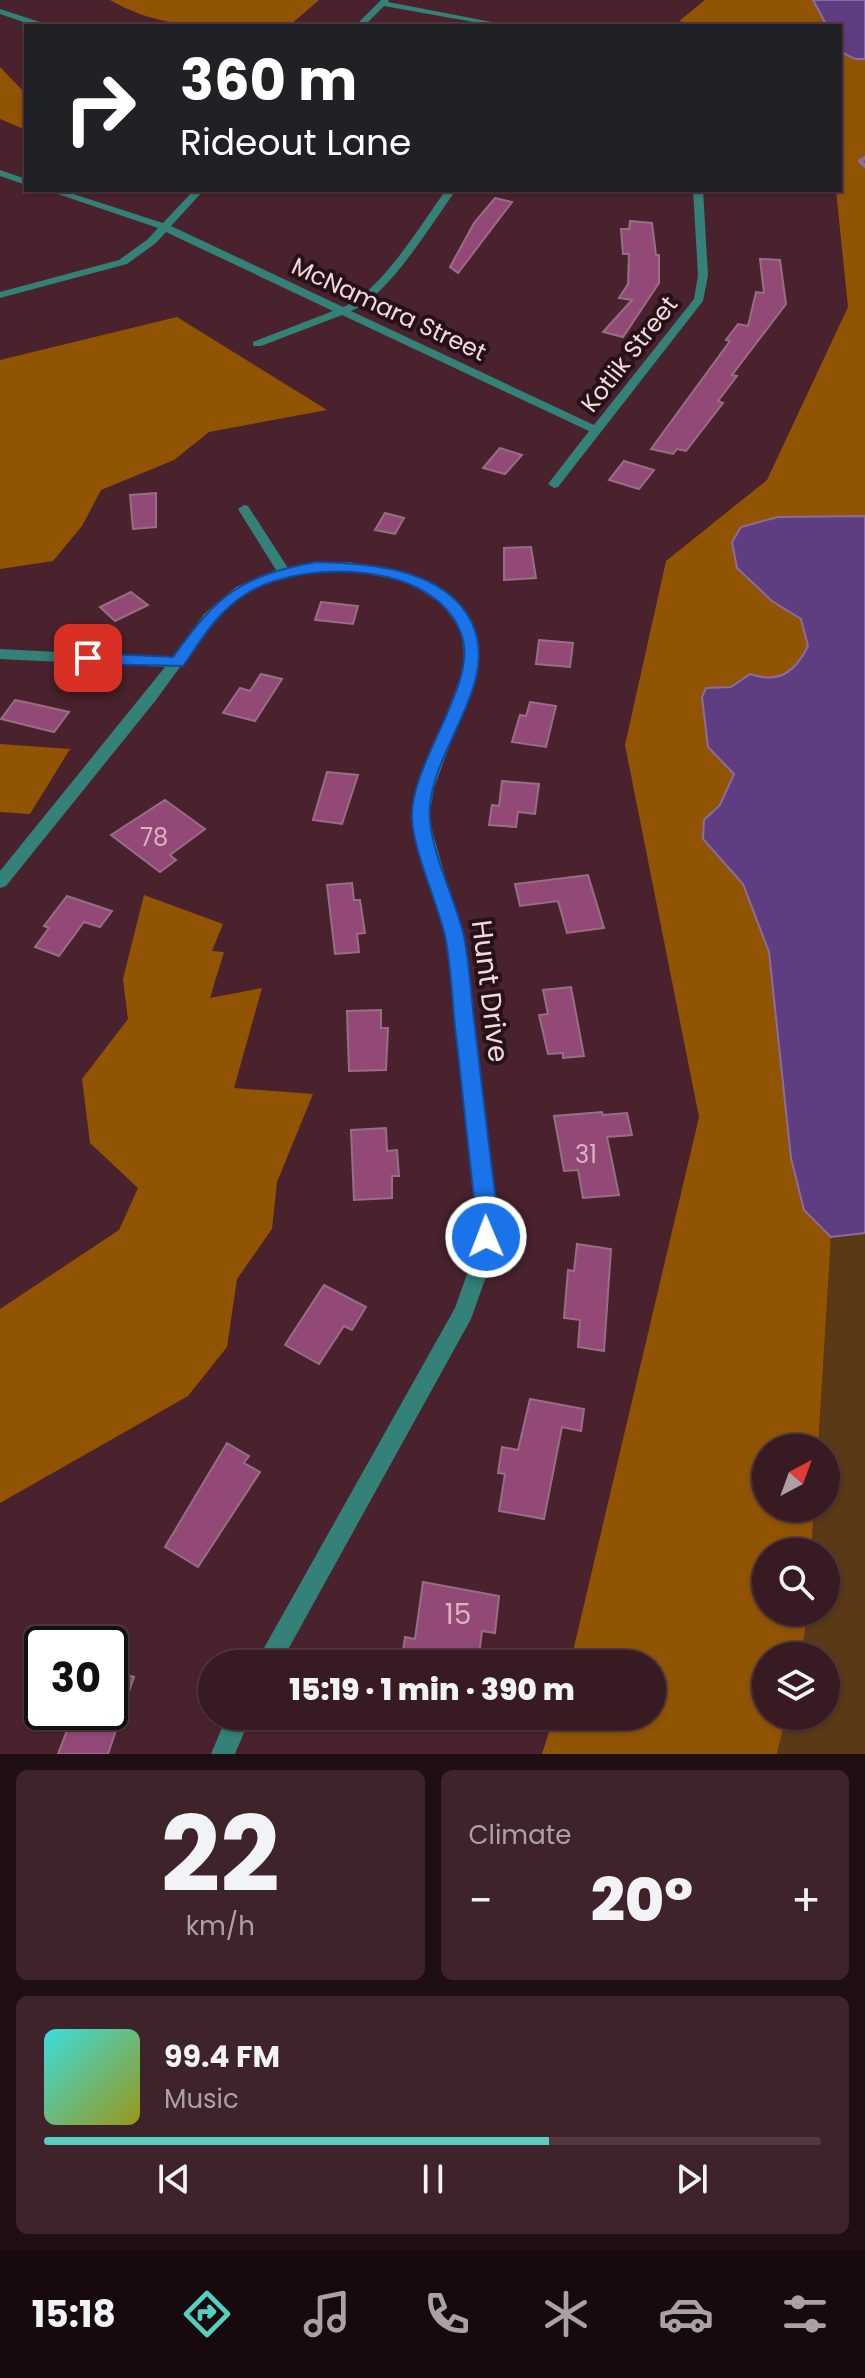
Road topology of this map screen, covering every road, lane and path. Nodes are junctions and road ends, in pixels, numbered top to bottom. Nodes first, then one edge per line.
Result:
1 (383, 2) edge
2 (0, 11) edge
3 (37, 24) edge
4 (361, 24) edge
5 (498, 24) edge
6 (0, 173) edge
7 (24, 181) edge
8 (57, 192) edge
9 (197, 192) edge
10 (450, 192) edge
11 (698, 192) edge
12 (164, 227) junction
13 (0, 295) edge
14 (342, 311) junction
15 (257, 344) dead end
16 (596, 430) junction
17 (554, 484) dead end
18 (244, 509) dead end
19 (284, 572) junction
20 (0, 654) edge
21 (177, 663) junction
22 (0, 882) edge
23 (275, 1650) edge
24 (233, 1730) edge
25 (223, 1754) edge

1 - 4 street
1 - 5 street
2 - 3 street
6 - 7 street
8 - 12 street, McNamara Street
9 - 12 street
10 - 14 street
11 - 16 street, Kotlik Street
12 - 13 street
12 - 14 street, McNamara Street
14 - 15 street
14 - 16 street, McNamara Street
16 - 17 street, Kotlik Street
18 - 19 street
19 - 21 street, Hunt Drive
19 - 23 street, Hunt Drive
20 - 21 street
21 - 22 street, Hunt Drive
24 - 25 street

